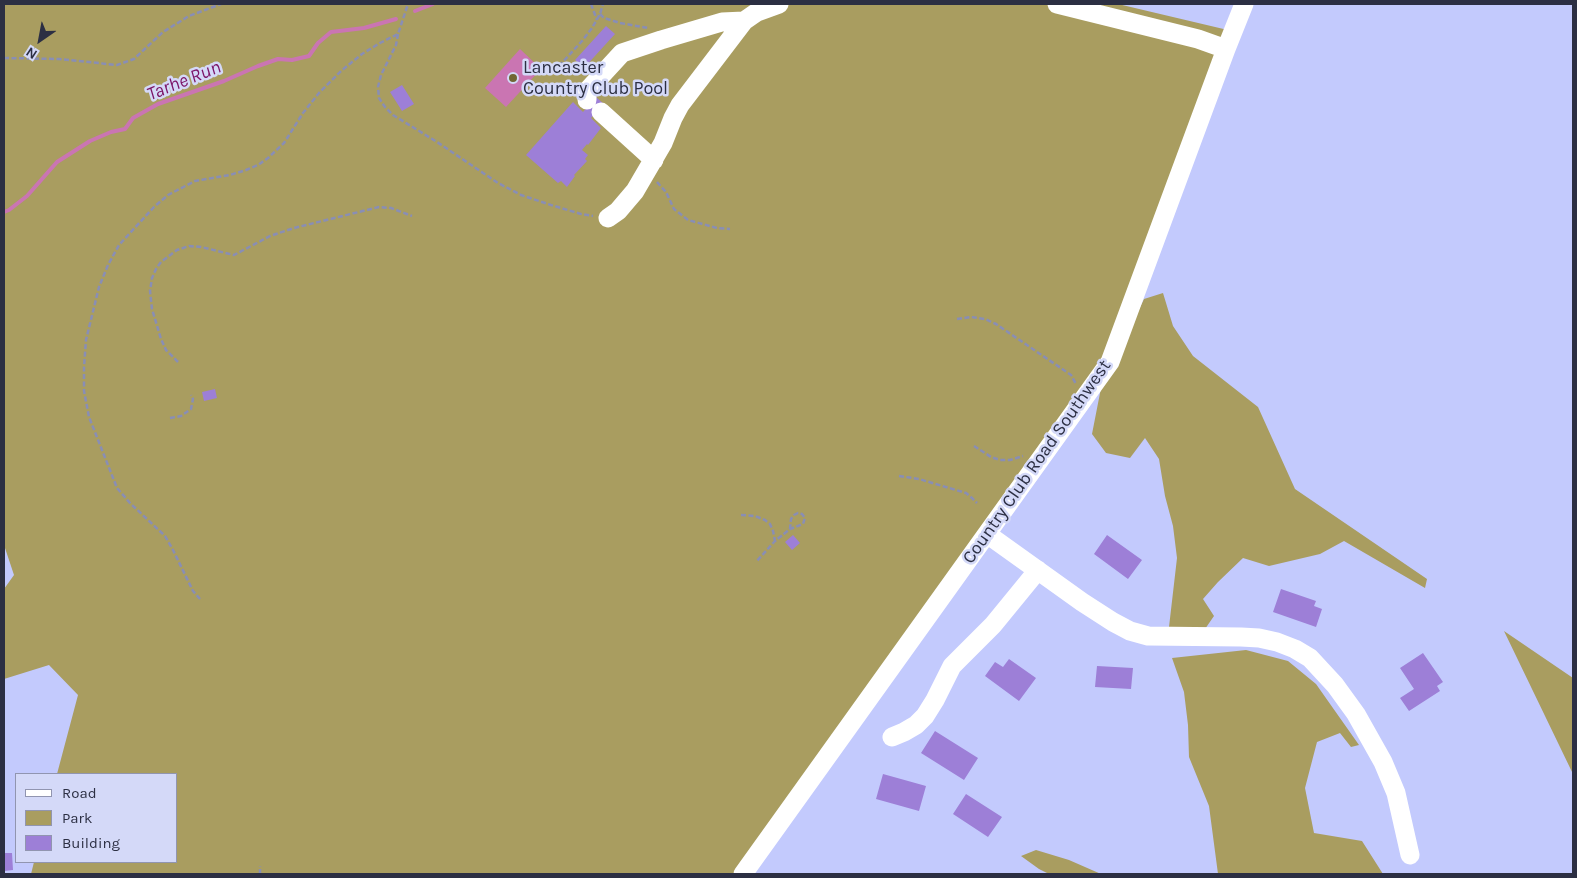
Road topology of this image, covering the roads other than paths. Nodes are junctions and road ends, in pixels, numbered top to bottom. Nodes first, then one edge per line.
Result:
1 (779, 4) edge
2 (1057, 4) edge
3 (1244, 4) edge
4 (744, 22) junction
5 (1226, 49) junction
6 (650, 167) junction
7 (608, 218) road end
8 (987, 534) junction
9 (1038, 570) junction
10 (892, 737) dead end
11 (1410, 855) dead end
12 (743, 874) edge

1 - 4 street
2 - 5 street
3 - 5 street, Country Club Road Southwest
4 - 6 street
4 - 6 street
5 - 8 street, Country Club Road Southwest
6 - 7 street
8 - 9 street
8 - 12 street, Country Club Road Southwest
9 - 10 street
9 - 11 street

